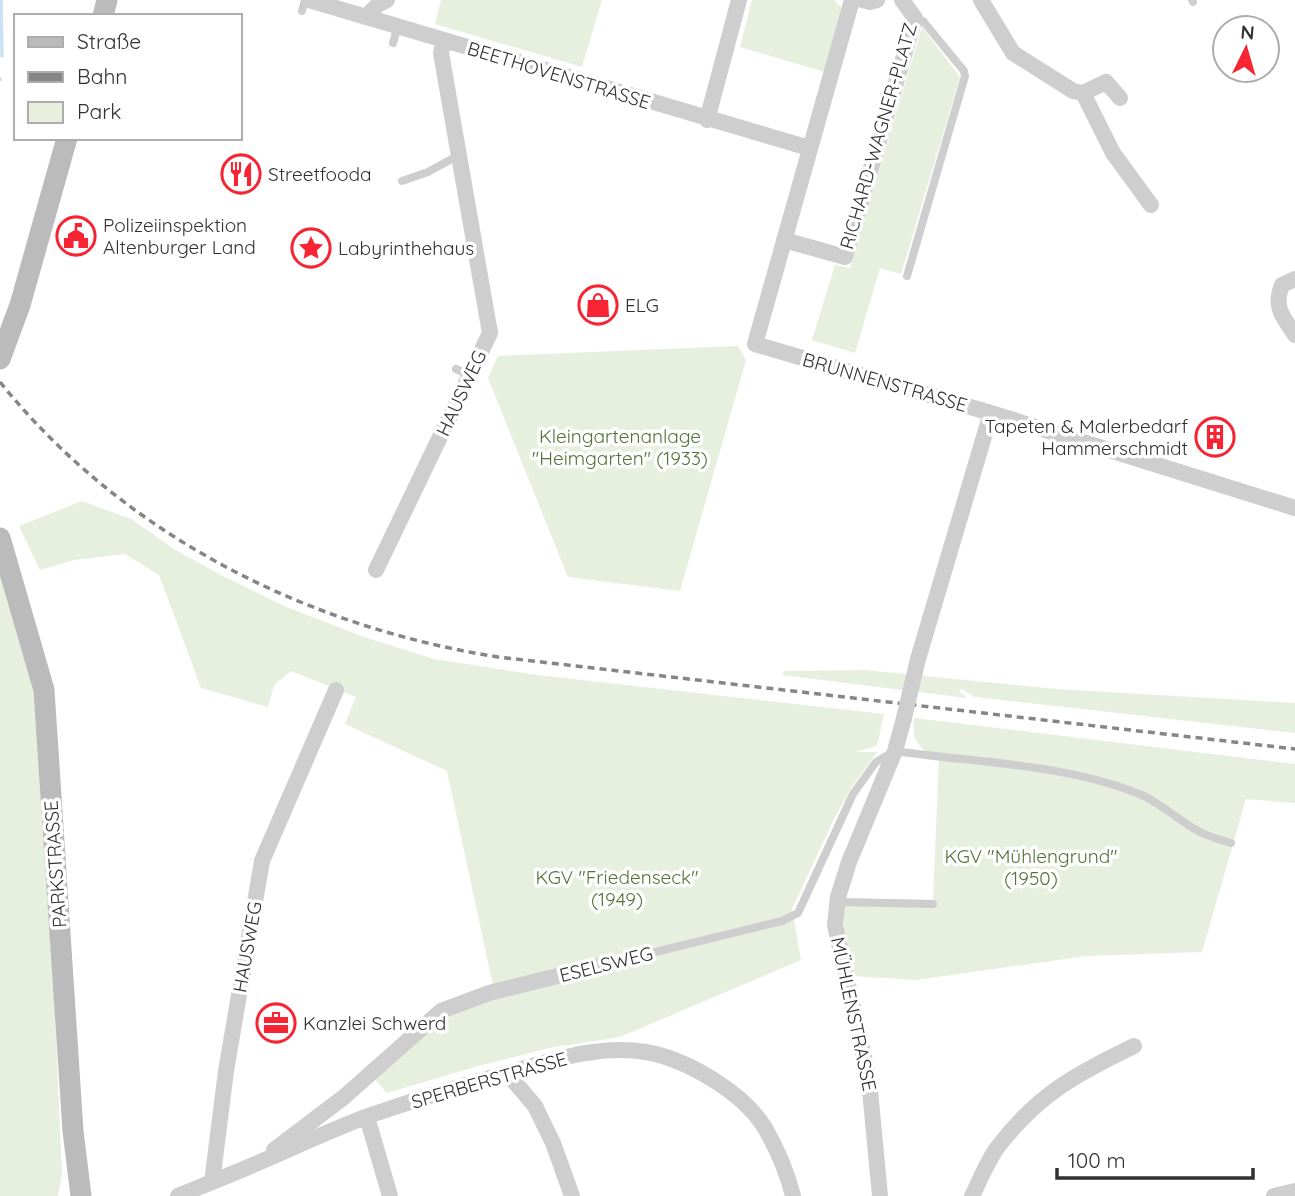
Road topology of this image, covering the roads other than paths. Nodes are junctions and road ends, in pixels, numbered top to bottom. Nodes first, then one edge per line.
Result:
1 (387, 0) edge
2 (739, 0) edge
3 (852, 0) edge
4 (862, 0) edge
5 (877, 0) edge
6 (902, 0) edge
7 (981, 0) edge
8 (305, 4) edge
9 (356, 10) edge
10 (915, 18) junction
11 (398, 26) junction
12 (444, 40) junction
13 (393, 43) dead end
14 (1083, 93) junction
15 (1121, 98) dead end
16 (707, 120) junction
17 (66, 140) edge
18 (810, 148) junction
19 (459, 155) junction
20 (401, 181) dead end
21 (1151, 205) dead end
22 (784, 240) junction
23 (907, 276) dead end
24 (1295, 279) edge
25 (1295, 335) edge
26 (0, 359) edge
27 (991, 413) junction
28 (1295, 508) edge
29 (0, 538) edge
30 (376, 570) dead end
31 (336, 690) dead end
32 (895, 751) junction
33 (1231, 843) dead end
34 (838, 902) junction
35 (933, 904) dead end
36 (598, 966) joint
37 (1134, 1046) dead end
38 (507, 1073) junction
39 (367, 1117) junction
40 (253, 1166) junction
41 (212, 1182) junction
42 (1295, 1191) edge
43 (81, 1196) edge
44 (178, 1196) edge
45 (390, 1196) edge
46 (572, 1196) edge
47 (793, 1196) edge
48 (880, 1196) edge
49 (972, 1196) edge
50 (1275, 1196) edge

1 - 9 street
2 - 16 street
3 - 18 street
4 - 5 street
6 - 10 street, RICHARD-WAGNER-PLATZ
7 - 14 street
8 - 9 street, BEETHOVENSTRASSE
9 - 11 street, BEETHOVENSTRASSE
10 - 22 street, RICHARD-WAGNER-PLATZ
10 - 23 lane
11 - 12 street, BEETHOVENSTRASSE
11 - 13 lane
12 - 16 street, BEETHOVENSTRASSE
12 - 19 street, HAUSWEG
14 - 15 street
14 - 21 street
16 - 18 street, BEETHOVENSTRASSE
17 - 26 street
18 - 22 street
19 - 20 lane
19 - 30 street, HAUSWEG
22 - 27 street, BRUNNENSTRASSE
24 - 25 street
27 - 28 street, BRUNNENSTRASSE
27 - 32 street, MÜHLENSTRASSE, bridge
29 - 43 street, PARKSTRASSE
31 - 41 street, HAUSWEG
32 - 33 lane
32 - 34 street, MÜHLENSTRASSE
32 - 36 lane, ESELSWEG
34 - 35 lane
34 - 48 street, MÜHLENSTRASSE
36 - 40 street, ESELSWEG
37 - 49 street
38 - 39 street, SPERBERSTRASSE
38 - 46 street
38 - 47 street, SPERBERSTRASSE
39 - 40 street, SPERBERSTRASSE
39 - 45 street
40 - 41 street, SPERBERSTRASSE
41 - 44 street
42 - 50 street

